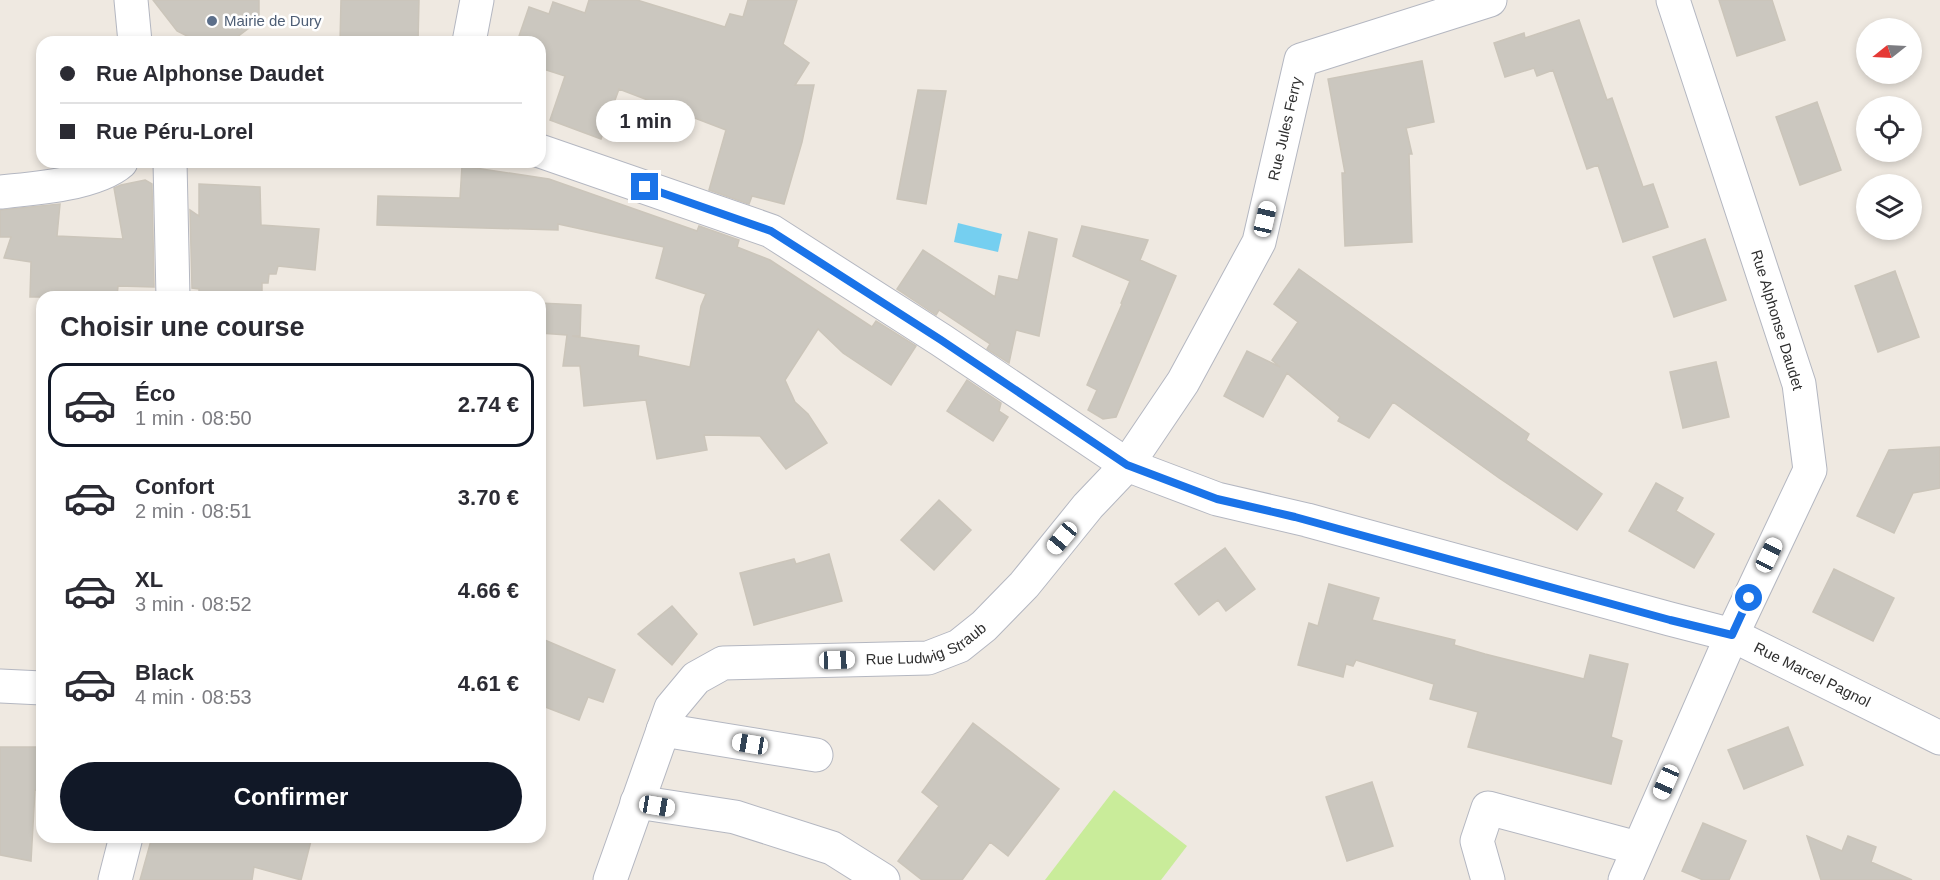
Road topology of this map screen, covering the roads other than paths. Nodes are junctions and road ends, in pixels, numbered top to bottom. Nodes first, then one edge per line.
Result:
1 (131, 0) edge
2 (477, 0) edge
3 (1490, 0) edge
4 (1673, 0) edge
5 (134, 36) edge
6 (470, 36) edge
7 (546, 153) edge
8 (114, 168) edge
9 (170, 168) edge
10 (0, 192) edge
11 (173, 291) edge
12 (1127, 465) junction
13 (1732, 635) junction
14 (0, 686) edge
15 (36, 688) edge
16 (663, 730) junction
17 (1940, 738) edge
18 (816, 755) dead end
19 (637, 802) junction
20 (124, 843) edge
21 (1637, 848) junction
22 (115, 880) edge
23 (613, 880) edge
24 (883, 880) edge
25 (1488, 880) edge
26 (1625, 880) edge

1 - 5 street
2 - 6 street
3 - 12 street, Rue Jules Ferry
4 - 13 street, Rue Alphonse Daudet
7 - 12 street, Rue Marcel Pagnol
8 - 10 street
9 - 11 street
12 - 13 street, Rue Marcel Pagnol
12 - 16 street, Rue Ludwig Straub
13 - 17 street, Rue Marcel Pagnol
13 - 21 street, Rue Alphonse Daudet
14 - 15 street
16 - 18 street
16 - 19 street, Rue Ludwig Straub
19 - 23 street, Rue Ludwig Straub
19 - 24 street
20 - 22 street
21 - 25 street
21 - 26 street, Rue Alphonse Daudet

